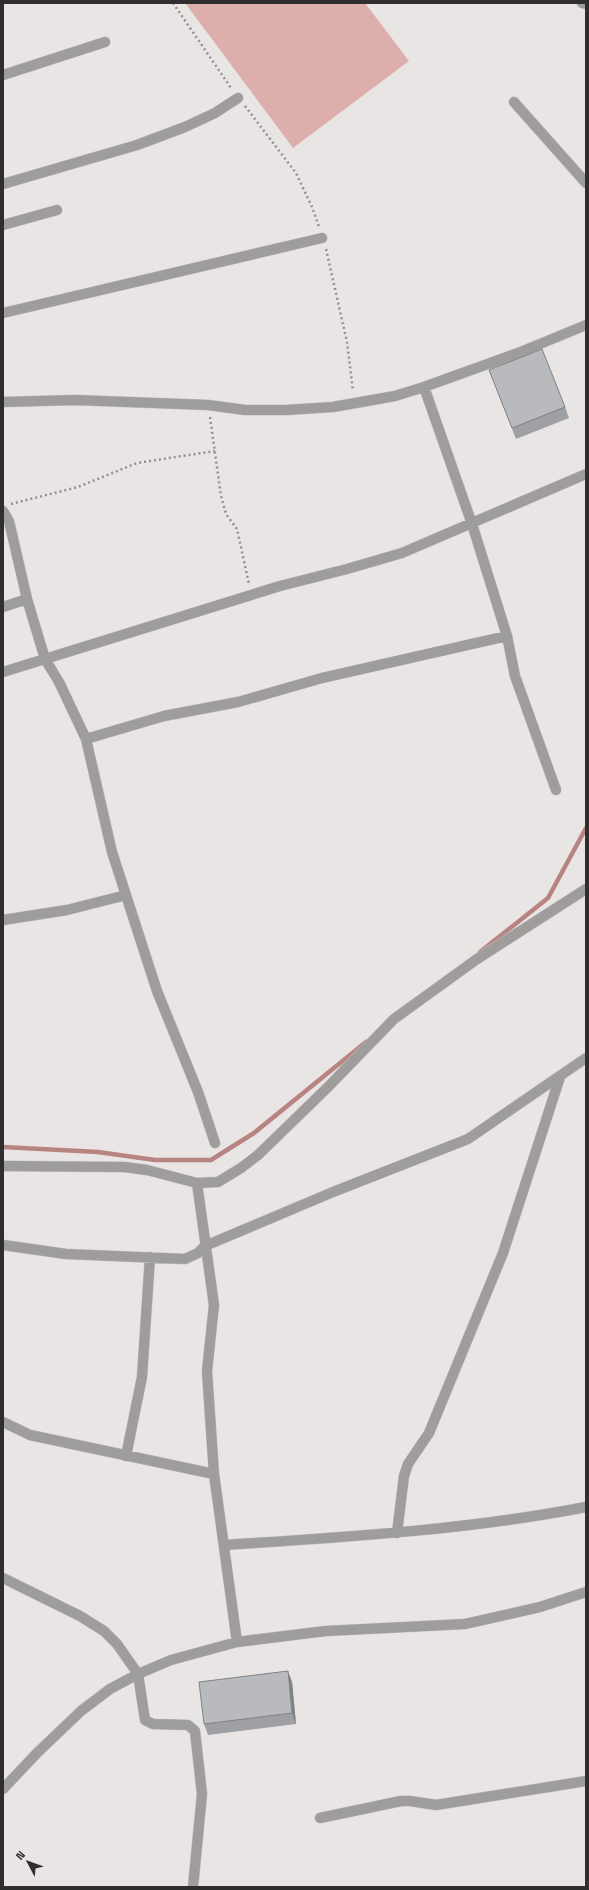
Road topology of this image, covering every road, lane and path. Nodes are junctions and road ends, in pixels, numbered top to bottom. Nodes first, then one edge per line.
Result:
1 (173, 3) edge
2 (105, 42) dead end
3 (3, 75) edge
4 (238, 98) junction
5 (514, 102) dead end
6 (586, 183) edge
7 (3, 184) edge
8 (57, 210) dead end
9 (3, 225) edge
10 (322, 238) junction
11 (3, 313) edge
12 (586, 326) edge
13 (424, 387) junction
14 (3, 402) edge
15 (354, 404) junction
16 (208, 405) junction
17 (214, 451) junction
18 (586, 474) edge
19 (6, 508) edge
20 (472, 524) junction
21 (251, 596) junction
22 (27, 599) junction
23 (3, 607) edge
24 (506, 636) junction
25 (46, 659) junction
26 (3, 672) edge
27 (86, 739) junction
28 (556, 790) dead end
29 (586, 889) edge
30 (126, 895) junction
31 (3, 920) edge
32 (586, 1058) edge
33 (560, 1077) junction
34 (215, 1142) dead end
35 (3, 1166) edge
36 (197, 1183) junction
37 (3, 1245) edge
38 (205, 1246) junction
39 (150, 1257) junction
40 (3, 1422) edge
41 (126, 1456) junction
42 (214, 1474) junction
43 (586, 1506) edge
44 (397, 1533) junction
45 (225, 1545) junction
46 (3, 1578) edge
47 (586, 1592) edge
48 (238, 1642) junction
49 (138, 1674) junction
50 (586, 1781) edge
51 (3, 1789) edge
52 (320, 1818) dead end
53 (193, 1887) edge

1 - 4 path
2 - 3 street
4 - 7 street
4 - 10 path
5 - 6 street
8 - 9 street
10 - 11 street
10 - 15 path
12 - 13 street
13 - 15 street
13 - 20 street
14 - 16 street
15 - 16 street
16 - 17 path
17 - 19 path
17 - 21 path
18 - 20 street
19 - 22 street
20 - 21 street
20 - 24 street
21 - 25 street
22 - 23 street
22 - 25 street
24 - 27 street
24 - 28 street
25 - 26 street
25 - 27 street
27 - 30 street
29 - 36 street
30 - 31 street
30 - 34 street
32 - 33 street
33 - 38 street
33 - 44 street
35 - 36 street
36 - 38 street
37 - 39 street
38 - 39 street
38 - 42 street
39 - 41 street
40 - 41 street
41 - 42 street
42 - 45 street
43 - 44 street
44 - 45 street
45 - 48 street
46 - 49 street
47 - 48 street
48 - 49 street
49 - 51 street
49 - 53 street
50 - 52 street

